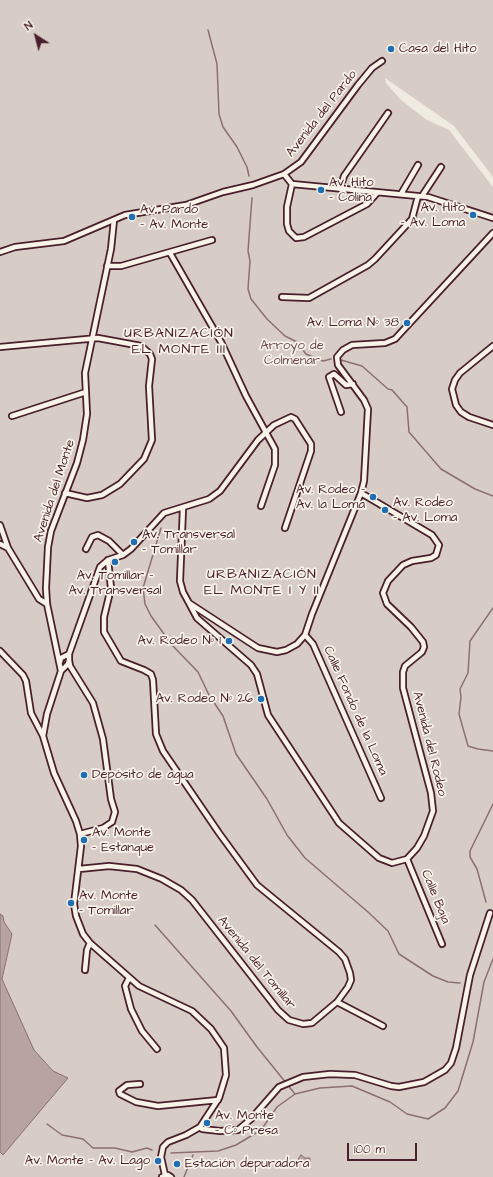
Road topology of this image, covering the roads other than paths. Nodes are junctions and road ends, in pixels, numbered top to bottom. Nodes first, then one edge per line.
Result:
1 (382, 61) dead end
2 (388, 113) dead end
3 (418, 165) dead end
4 (441, 167) dead end
5 (284, 174) junction
6 (292, 184) junction
7 (340, 189) junction
8 (377, 192) junction
9 (401, 194) junction
10 (420, 196) junction
11 (493, 218) edge
12 (114, 220) junction
13 (493, 233) edge
14 (212, 240) dead end
15 (0, 252) edge
16 (170, 253) junction
17 (107, 266) junction
18 (282, 297) dead end
19 (92, 339) junction
20 (0, 346) edge
21 (493, 346) edge
22 (353, 384) junction
23 (86, 392) junction
24 (341, 412) dead end
25 (12, 416) dead end
26 (493, 425) edge
27 (266, 432) junction
28 (65, 493) junction
29 (361, 493) junction
30 (261, 506) dead end
31 (183, 508) junction
32 (0, 525) edge
33 (285, 528) dead end
34 (0, 544) edge
35 (8, 548) junction
36 (86, 549) dead end
37 (123, 555) junction
38 (108, 560) junction
39 (47, 604) junction
40 (189, 604) junction
41 (202, 613) junction
42 (202, 623) junction
43 (305, 635) junction
44 (58, 650) junction
45 (0, 651) edge
46 (70, 654) junction
47 (64, 656) junction
48 (69, 660) junction
49 (60, 662) junction
50 (68, 666) junction
51 (61, 671) junction
52 (36, 726) junction
53 (44, 726) junction
54 (43, 736) junction
55 (381, 798) dead end
56 (80, 834) junction
57 (407, 859) junction
58 (79, 869) junction
59 (490, 913) dead end
60 (90, 943) junction
61 (442, 944) dead end
62 (84, 970) dead end
63 (128, 978) junction
64 (337, 1002) junction
65 (383, 1026) dead end
66 (157, 1049) dead end
67 (140, 1084) dead end
68 (218, 1100) junction
69 (200, 1127) junction
70 (164, 1176) edge
71 (171, 1177) edge

1 - 5 street, Avenida del Pardo
2 - 7 street
3 - 9 street
4 - 10 street
5 - 6 street
5 - 12 street, Avenida del Pardo
6 - 7 street
6 - 8 street
7 - 8 street
8 - 9 street
9 - 10 street
10 - 11 street
10 - 18 street
12 - 15 street, Avenida del Pardo
12 - 17 street, Avenida del Monte
13 - 22 street
14 - 16 street
16 - 17 street
16 - 27 street
17 - 19 street, Avenida del Monte
19 - 20 street
19 - 23 street, Avenida del Monte
19 - 28 street
21 - 26 street
22 - 24 street
22 - 29 street
23 - 25 street
23 - 28 street, Avenida del Monte
27 - 30 street
27 - 31 street
27 - 33 street
28 - 39 street, Avenida del Monte
29 - 43 street
29 - 57 street, Avenida del Rodeo
31 - 37 street
31 - 40 street
32 - 35 street
34 - 35 street
35 - 39 street
36 - 37 street
37 - 38 street
38 - 46 street
38 - 64 street, Avenida del Tomillar
39 - 44 street, Avenida del Monte
40 - 41 street
40 - 42 street
41 - 42 street
41 - 43 street
42 - 57 street
43 - 55 street, Calle Fondo de la Loma
44 - 47 street
44 - 49 street, Avenida del Monte
45 - 52 street
46 - 47 street
46 - 48 street
47 - 48 street
47 - 49 street
48 - 50 street
49 - 50 street
49 - 51 street, Avenida del Monte
50 - 51 street, Avenida del Monte
50 - 56 street
51 - 53 street, Avenida del Monte
52 - 53 street
52 - 54 street
53 - 54 street, Avenida del Monte
54 - 56 street, Avenida del Monte
56 - 58 street, Avenida del Monte
57 - 61 street, Calle Baja
58 - 60 street, Avenida del Monte
58 - 64 street, Avenida del Tomillar
59 - 69 street
60 - 62 street
60 - 63 street, Avenida del Monte
63 - 66 street
63 - 68 street, Avenida del Monte
64 - 65 street
67 - 68 street
68 - 69 street, Avenida del Monte
69 - 70 street, Avenida del Monte
70 - 71 street

